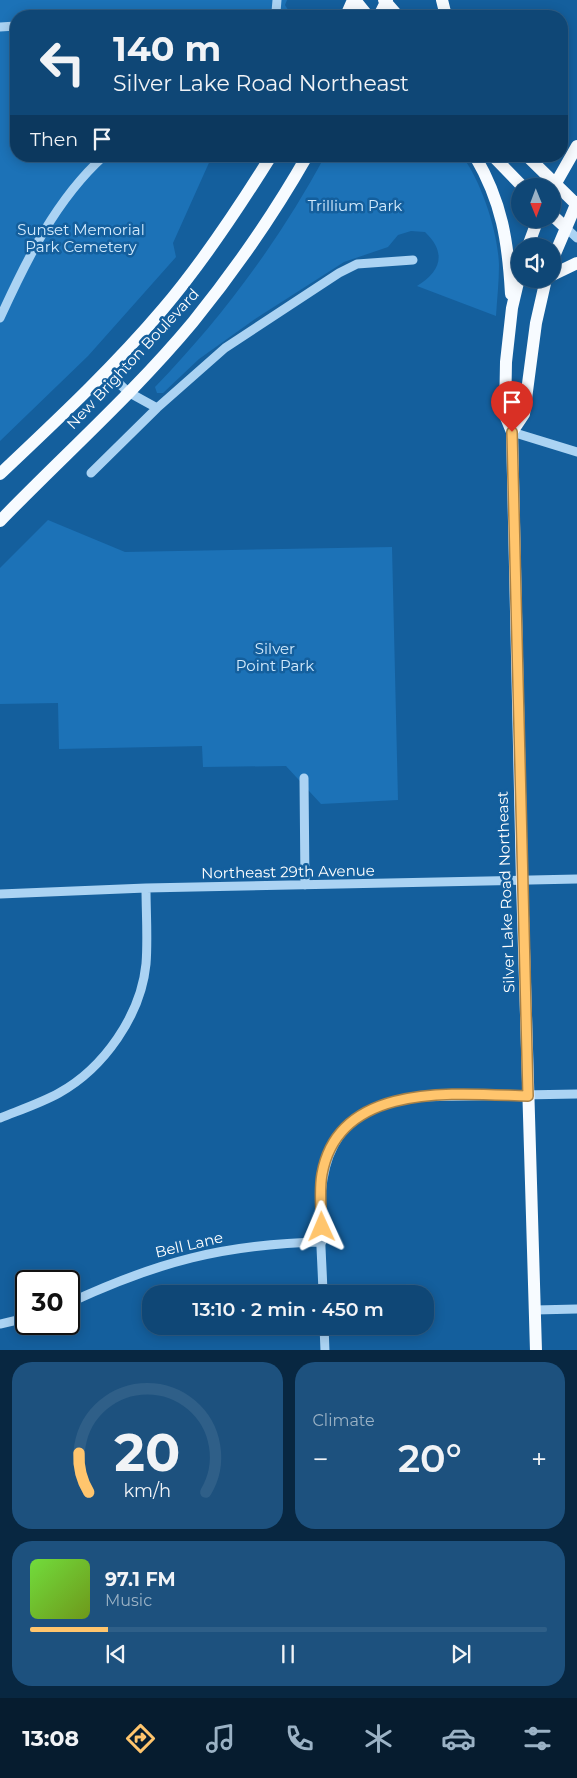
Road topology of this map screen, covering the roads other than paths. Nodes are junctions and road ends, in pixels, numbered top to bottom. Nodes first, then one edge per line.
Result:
1 (354, 0) edge
2 (363, 10) edge
3 (577, 146) edge
4 (97, 162) edge
5 (267, 162) edge
6 (303, 162) edge
7 (479, 162) edge
8 (499, 162) edge
9 (532, 162) edge
10 (568, 162) edge
11 (568, 162) edge
12 (514, 178) edge
13 (547, 178) edge
14 (559, 178) edge
15 (561, 195) edge
16 (573, 210) edge
17 (577, 238) edge
18 (561, 239) edge
19 (413, 260) dead end
20 (577, 263) edge
21 (561, 271) edge
22 (517, 288) edge
23 (544, 288) edge
24 (512, 308) junction
25 (0, 318) edge
26 (106, 371) junction
27 (128, 392) junction
28 (157, 408) junction
29 (512, 432) junction
30 (577, 452) edge
31 (91, 473) dead end
32 (0, 474) edge
33 (0, 521) edge
34 (304, 778) dead end
35 (577, 879) edge
36 (522, 881) junction
37 (305, 886) junction
38 (146, 888) junction
39 (0, 894) edge
40 (577, 1094) edge
41 (528, 1096) junction
42 (0, 1118) edge
43 (322, 1242) junction
44 (323, 1285) edge
45 (80, 1298) edge
46 (577, 1309) edge
47 (535, 1310) junction
48 (15, 1321) edge
49 (0, 1324) edge
50 (324, 1335) edge
51 (325, 1350) edge
52 (536, 1350) edge

1 - 2 main road
3 - 10 main road
4 - 25 street
5 - 26 main road, New Brighton Boulevard
6 - 27 main road, New Brighton Boulevard
7 - 24 main road
8 - 12 main road
9 - 13 main road
11 - 14 main road
15 - 16 main road
16 - 17 street
16 - 18 main road
19 - 28 street
20 - 21 main road
22 - 24 main road, Silver Lake Road Northeast
23 - 29 main road
24 - 29 main road, Silver Lake Road Northeast
26 - 27 street
26 - 32 main road, New Brighton Boulevard
27 - 28 street
27 - 33 main road, New Brighton Boulevard
28 - 31 street
29 - 30 street
29 - 36 main road, Silver Lake Road Northeast
34 - 37 street
35 - 36 street, Northeast 29th Avenue
36 - 37 street, Northeast 29th Avenue
36 - 41 main road, Silver Lake Road Northeast
37 - 38 street, Northeast 29th Avenue
38 - 39 street, Northeast 29th Avenue
38 - 42 street
40 - 41 street
41 - 43 street
41 - 47 main road, Silver Lake Road Northeast
43 - 44 street
43 - 45 street, Bell Lane
46 - 47 street
47 - 52 main road, Silver Lake Road Northeast
48 - 49 street
50 - 51 street

